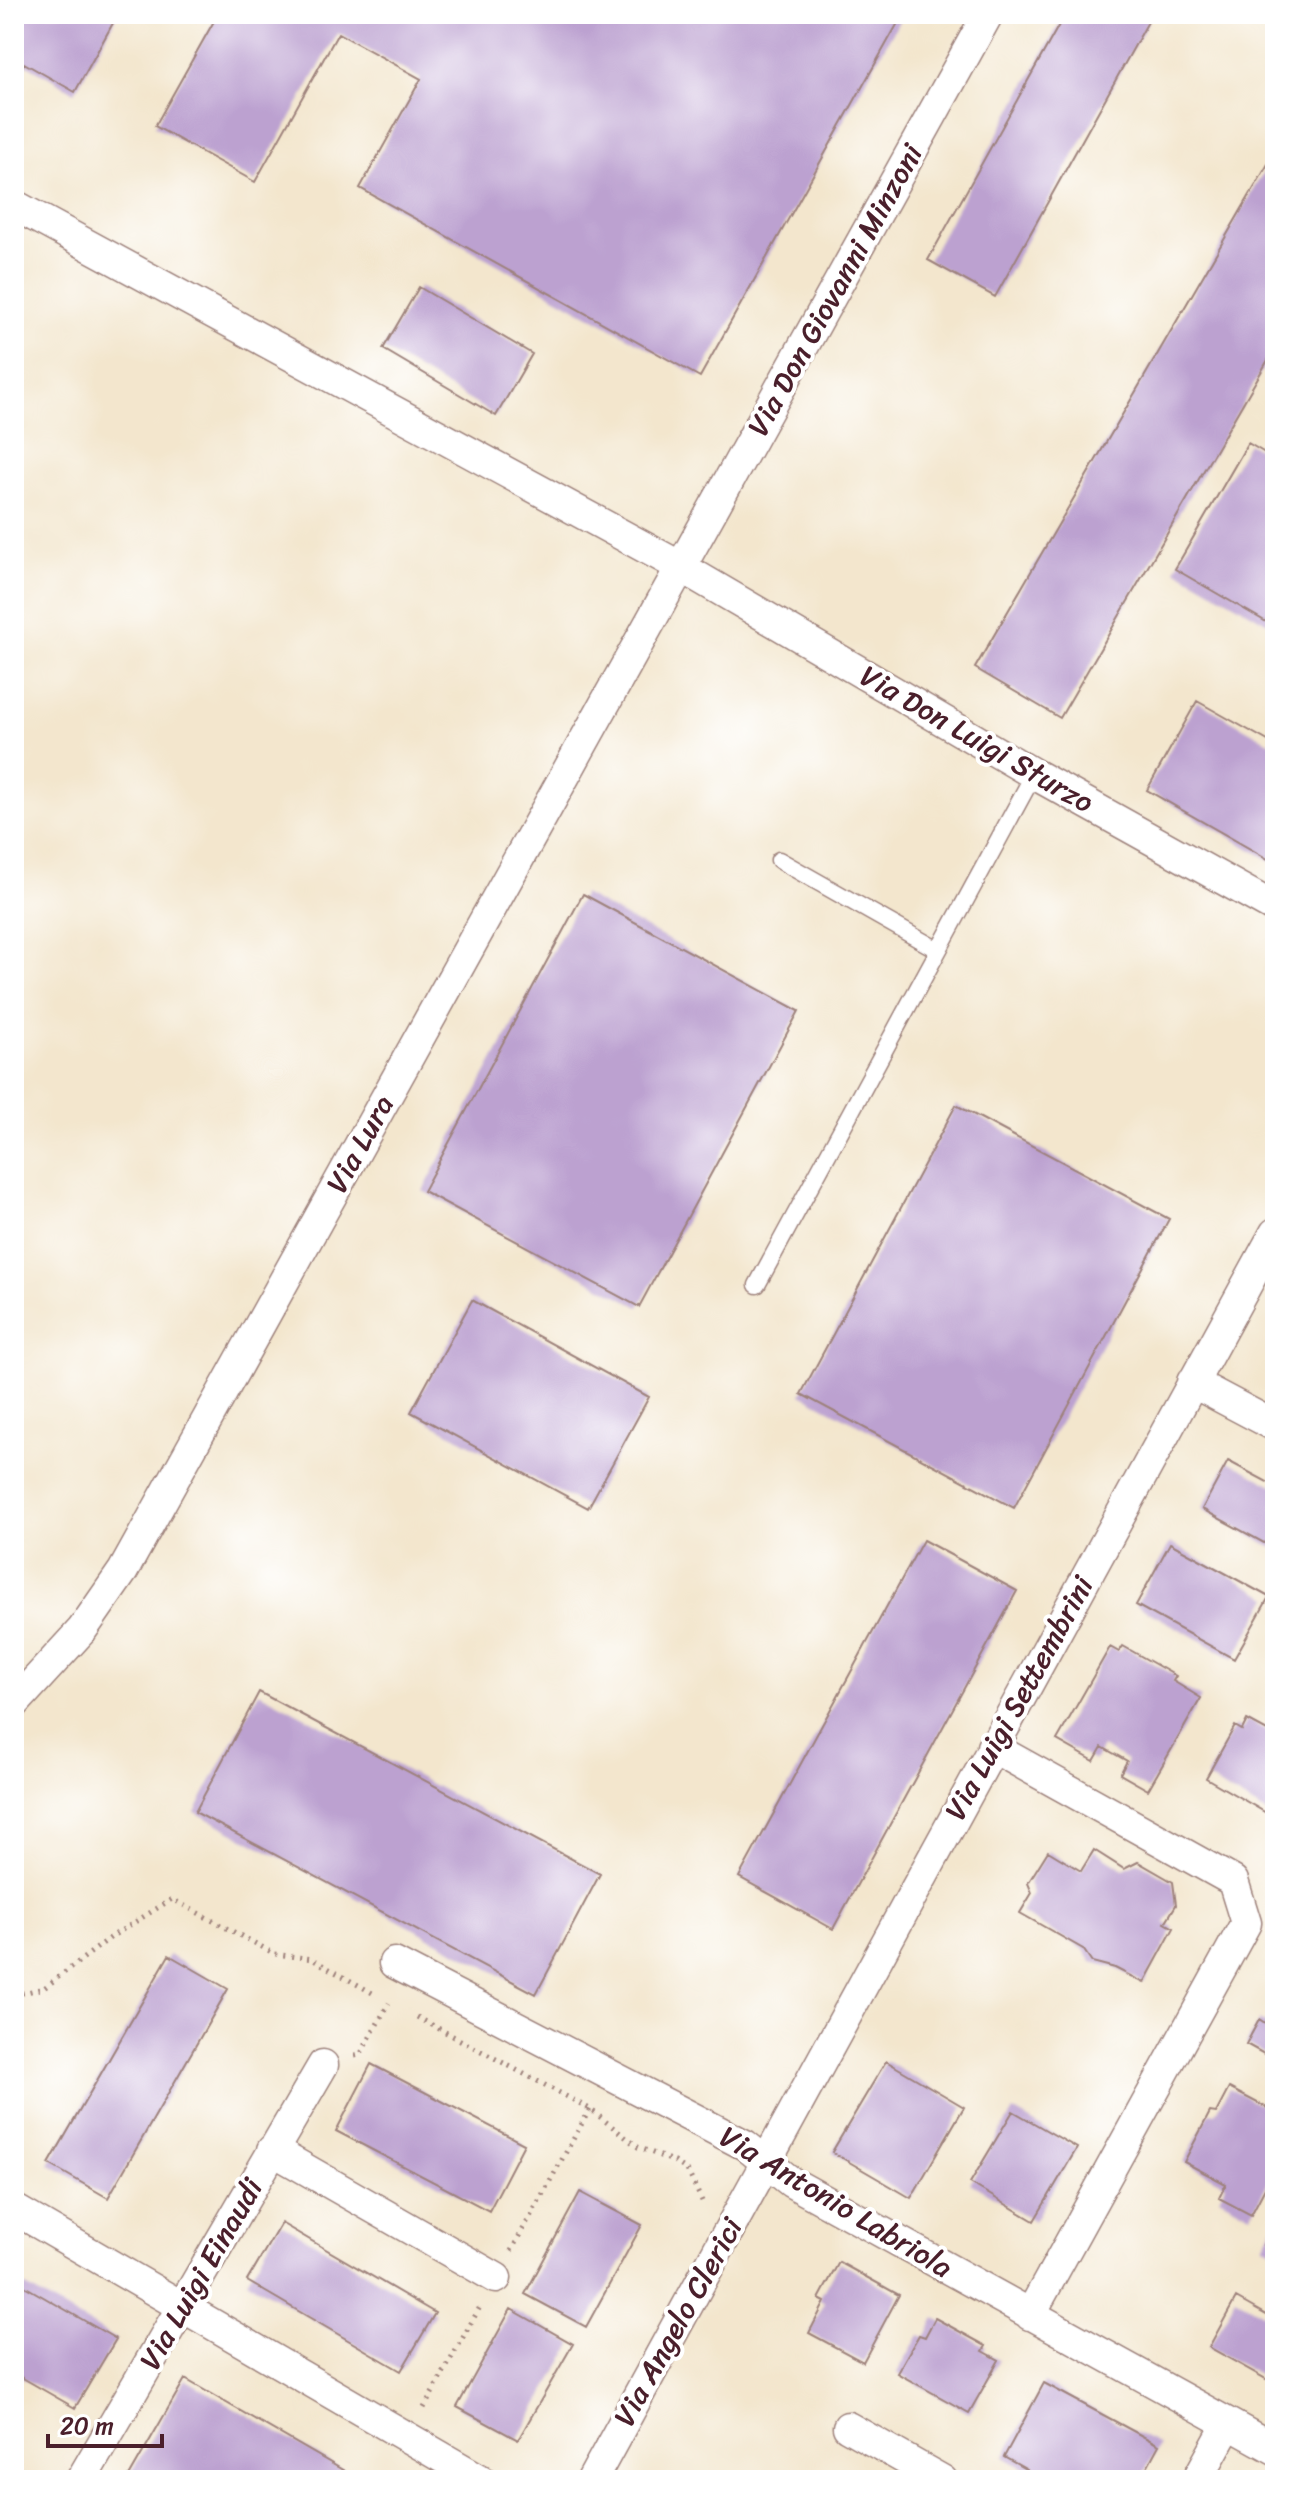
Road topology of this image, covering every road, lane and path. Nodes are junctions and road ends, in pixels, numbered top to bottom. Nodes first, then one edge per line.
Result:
1 (988, 14) edge
2 (14, 205) edge
3 (681, 567) junction
4 (1034, 774) junction
5 (779, 860) dead end
6 (1275, 908) edge
7 (938, 950) junction
8 (1275, 1233) edge
9 (757, 1285) dead end
10 (1192, 1382) junction
11 (1275, 1426) edge
12 (14, 1704) edge
13 (992, 1747) junction
14 (394, 1963) dead end
15 (14, 1995) edge
16 (389, 2003) junction
17 (402, 2010) dead end
18 (415, 2017) dead end
19 (323, 2065) joint
20 (272, 2150) junction
21 (765, 2163) junction
22 (14, 2209) edge
23 (706, 2209) dead end
24 (496, 2278) dead end
25 (181, 2307) junction
26 (1030, 2315) junction
27 (1228, 2424) junction
28 (848, 2427) dead end
29 (1275, 2449) edge
30 (81, 2480) edge
31 (481, 2480) edge
32 (592, 2480) edge
33 (942, 2480) edge
34 (1197, 2480) edge

1 - 3 street, Via Don Giovanni Minzoni
2 - 3 street, Via Don Luigi Sturzo
3 - 4 street, Via Don Luigi Sturzo
3 - 12 street, Via Lura
4 - 6 street, Via Don Luigi Sturzo
4 - 7 lane
5 - 7 lane
7 - 9 lane
8 - 10 street, Via Luigi Settembrini
10 - 11 street
10 - 13 street, Via Luigi Settembrini
13 - 21 street, Via Luigi Settembrini
13 - 26 street
14 - 21 street, Via Antonio Labriola
15 - 16 path
16 - 17 path
16 - 19 path
18 - 23 path
19 - 20 street, Via Luigi Einaudi
20 - 24 street, Via Luigi Einaudi
20 - 25 street, Via Luigi Einaudi
21 - 26 street, Via Antonio Labriola
21 - 32 street, Via Angelo Clerici
22 - 25 street
25 - 30 street, Via Luigi Einaudi
25 - 31 street
26 - 27 street, Via Antonio Labriola
27 - 29 street, Via Antonio Labriola
27 - 34 street
28 - 33 street

